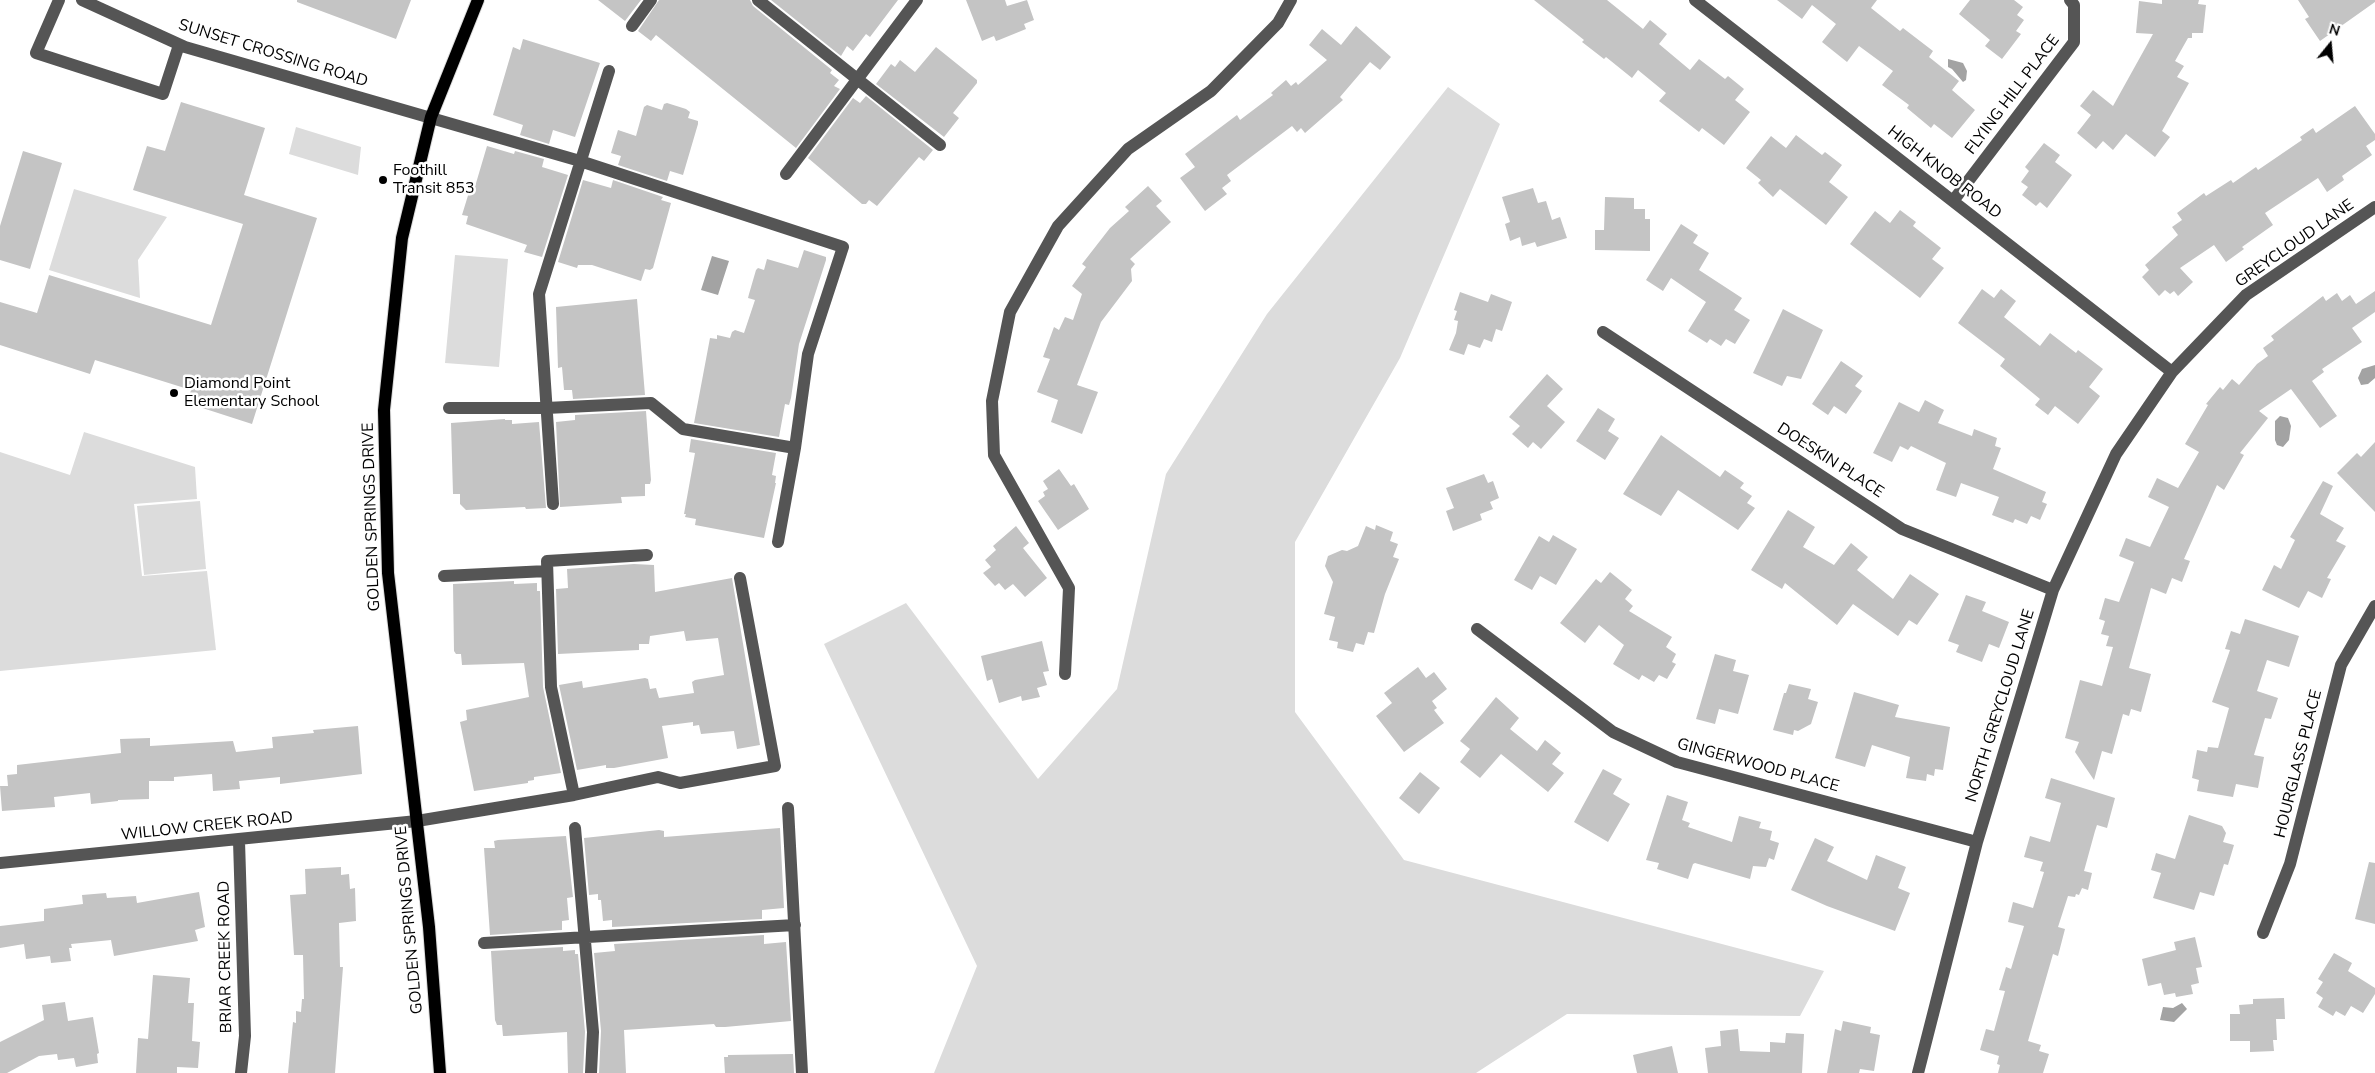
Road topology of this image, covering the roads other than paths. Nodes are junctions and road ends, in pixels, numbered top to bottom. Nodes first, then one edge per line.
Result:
1 (59, 0) edge
2 (82, 0) edge
3 (478, 0) edge
4 (651, 0) edge
5 (758, 0) edge
6 (917, 0) edge
7 (1291, 0) edge
8 (1695, 0) edge
9 (2070, 0) edge
10 (632, 26) dead end
11 (179, 45) junction
12 (609, 71) dead end
13 (858, 79) junction
14 (430, 116) junction
15 (940, 145) dead end
16 (580, 160) junction
17 (786, 174) dead end
18 (1953, 201) junction
19 (2375, 208) edge
20 (1603, 332) dead end
21 (2172, 372) junction
22 (449, 408) dead end
23 (546, 408) junction
24 (795, 448) junction
25 (553, 504) dead end
26 (778, 542) dead end
27 (647, 554) dead end
28 (547, 571) junction
29 (444, 576) dead end
30 (740, 578) dead end
31 (2053, 590) junction
32 (2375, 606) edge
33 (1477, 629) dead end
34 (1065, 674) dead end
35 (574, 794) junction
36 (788, 808) dead end
37 (417, 821) junction
38 (576, 828) dead end
39 (239, 841) junction
40 (1977, 842) junction
41 (0, 864) edge
42 (796, 926) junction
43 (2263, 933) dead end
44 (585, 938) junction
45 (484, 943) dead end
46 (241, 1073) edge
47 (440, 1073) edge
48 (591, 1073) edge
49 (802, 1073) edge
50 (1918, 1073) edge

1 - 11 street
2 - 11 street, SUNSET CROSSING ROAD
3 - 14 main road, GOLDEN SPRINGS DRIVE
4 - 10 street
5 - 13 street
6 - 13 street
7 - 34 street
8 - 18 street, HIGH KNOB ROAD
9 - 18 street, FLYING HILL PLACE
11 - 14 street, SUNSET CROSSING ROAD
12 - 16 street
13 - 15 street
13 - 17 street
14 - 16 street, SUNSET CROSSING ROAD
14 - 37 main road, GOLDEN SPRINGS DRIVE
16 - 23 street
16 - 24 street, SUNSET CROSSING ROAD
18 - 21 street, HIGH KNOB ROAD
19 - 21 street, GREYCLOUD LANE
20 - 31 street, DOESKIN PLACE
21 - 31 street, NORTH GREYCLOUD LANE
22 - 23 street
23 - 24 street
23 - 25 street
24 - 26 street
27 - 28 street
28 - 29 street
28 - 35 street
30 - 35 street, WILLOW CREEK ROAD
31 - 40 street, NORTH GREYCLOUD LANE
32 - 43 street, HOURGLASS PLACE
33 - 40 street, GINGERWOOD PLACE
35 - 37 street, WILLOW CREEK ROAD
36 - 42 street
37 - 39 street, WILLOW CREEK ROAD
37 - 47 main road, GOLDEN SPRINGS DRIVE
38 - 44 street
39 - 41 street, WILLOW CREEK ROAD
39 - 46 street, BRIAR CREEK ROAD
40 - 50 street, NORTH GREYCLOUD LANE
42 - 44 street
42 - 49 street
44 - 45 street
44 - 48 street

